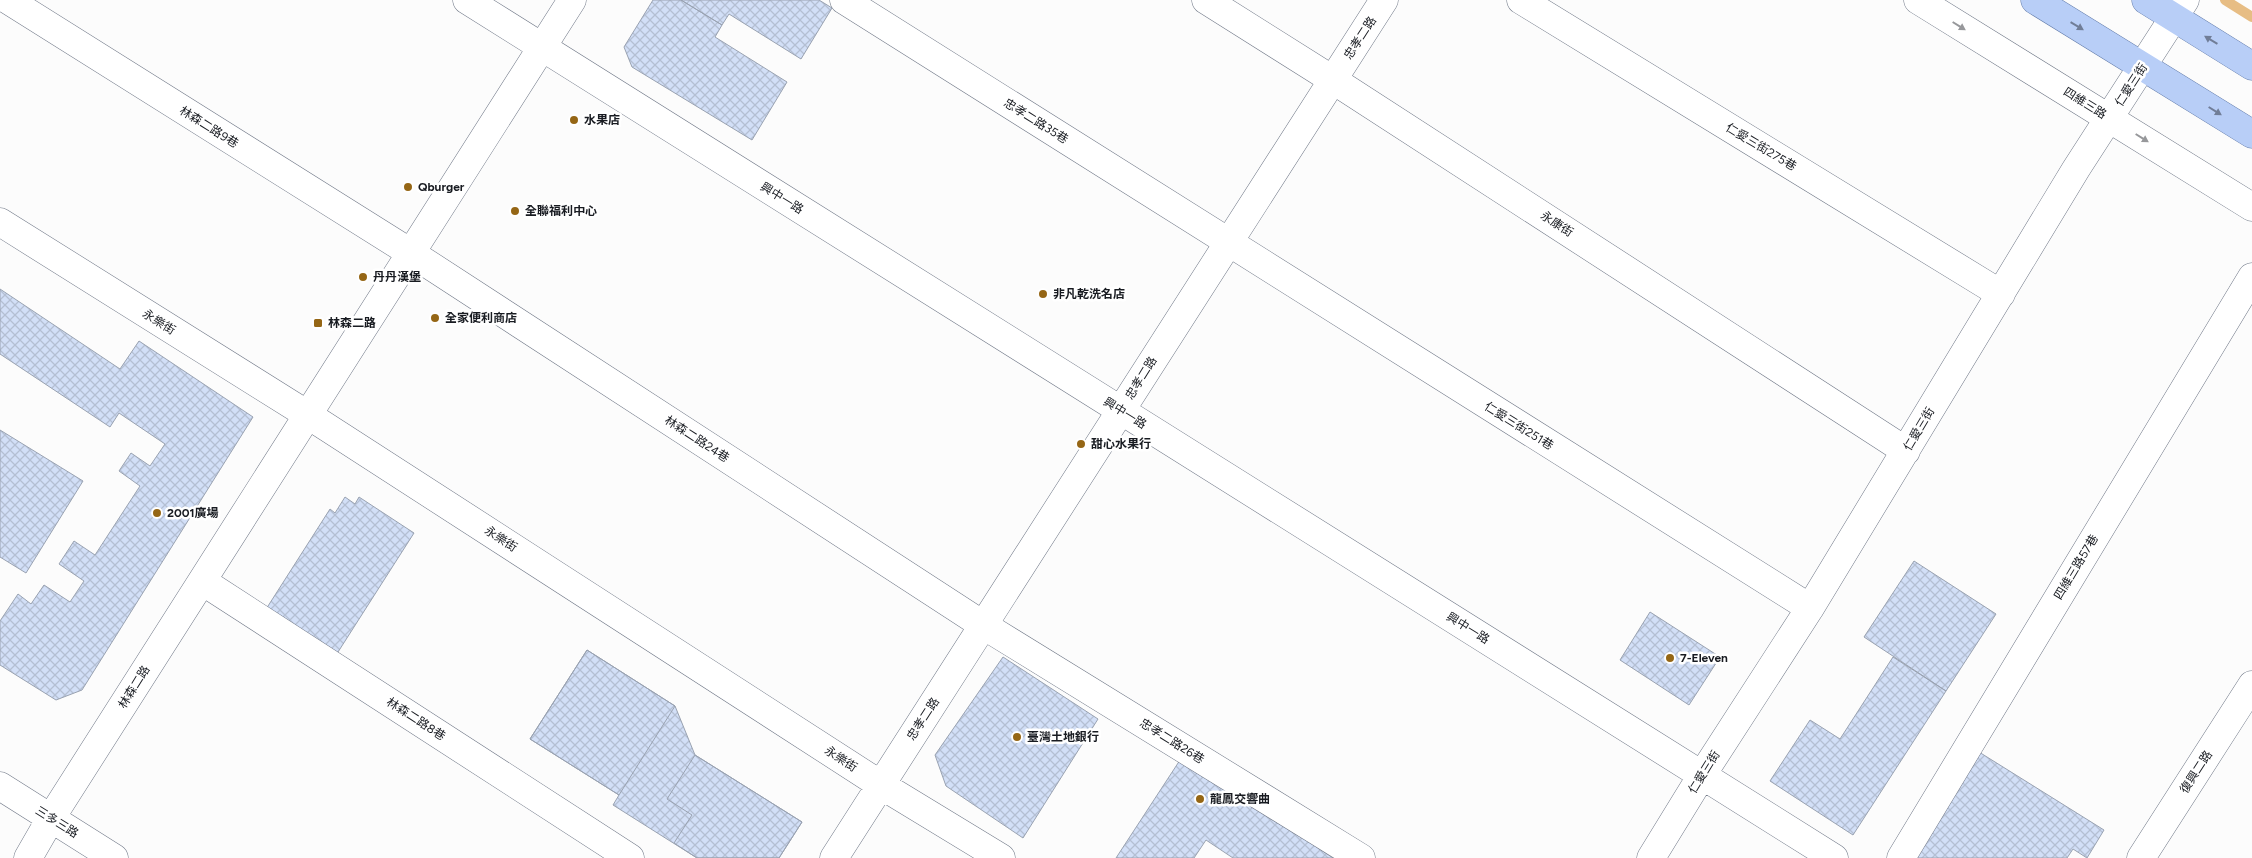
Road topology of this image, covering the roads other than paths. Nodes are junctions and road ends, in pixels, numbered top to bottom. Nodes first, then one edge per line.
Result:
1 (8, 0) edge
2 (467, 0) edge
3 (572, 0) edge
4 (844, 0) edge
5 (1206, 0) edge
6 (1384, 0) edge
7 (1521, 0) edge
8 (1918, 0) edge
9 (2035, 0) edge
10 (2146, 0) edge
11 (2180, 9) edge
12 (542, 47) junction
13 (2252, 66) edge
14 (2143, 67) junction
15 (1333, 80) junction
16 (2109, 119) junction
17 (2252, 134) edge
18 (2252, 207) edge
19 (0, 222) edge
20 (1228, 243) junction
21 (411, 254) junction
22 (2252, 277) edge
23 (2001, 294) junction
24 (1121, 410) junction
25 (308, 415) junction
26 (1906, 450) junction
27 (202, 581) junction
28 (1810, 608) junction
29 (983, 625) junction
30 (2252, 685) edge
31 (1702, 774) junction
32 (881, 785) junction
33 (0, 786) edge
34 (51, 818) junction
35 (28, 858) edge
36 (114, 858) edge
37 (630, 858) edge
38 (834, 858) edge
39 (1001, 858) edge
40 (1361, 858) edge
41 (1651, 858) edge
42 (1834, 858) edge
43 (1901, 858) edge
44 (2141, 858) edge

1 - 21 street, 林森二路9巷
2 - 12 street, 興中一路
3 - 12 street, 林森二路
4 - 20 street, 忠孝二路35巷
5 - 15 street, 永康街
6 - 15 street, 忠孝二路
7 - 23 street, 仁愛三街275巷
8 -> 16 street, 四維三路
9 -> 14 main road
10 - 11 main road
13 -> 11 main road
11 - 14 street, 仁愛三街
12 - 21 street, 林森二路
12 - 24 street, 興中一路
14 - 16 street, 仁愛三街
14 -> 17 main road
15 - 20 street, 忠孝二路
15 - 26 street, 永康街
16 -> 18 street, 四維三路
16 - 23 street, 仁愛三街
19 - 25 street, 永樂街
20 - 24 street, 忠孝二路
20 - 28 street, 仁愛三街251巷
21 - 25 street, 林森二路
21 - 29 street, 林森二路24巷
22 - 43 street, 四維三路57巷
23 - 26 street, 仁愛三街
24 - 29 street, 忠孝二路
24 - 31 street, 興中一路
25 - 27 street, 林森二路
25 - 32 street, 永樂街
26 - 28 street, 仁愛三街
27 - 34 street, 林森二路
27 - 37 street, 林森二路8巷
28 - 31 street, 仁愛三街
29 - 32 street, 忠孝二路
29 - 40 street, 忠孝二路26巷
30 - 44 street, 復興二路
31 - 41 street, 仁愛三街
31 - 42 street, 興中一路
32 - 38 street, 忠孝二路
32 - 39 street, 永樂街
33 - 34 street, 三多三路
34 - 35 street, 林森二路
34 - 36 street, 三多三路

